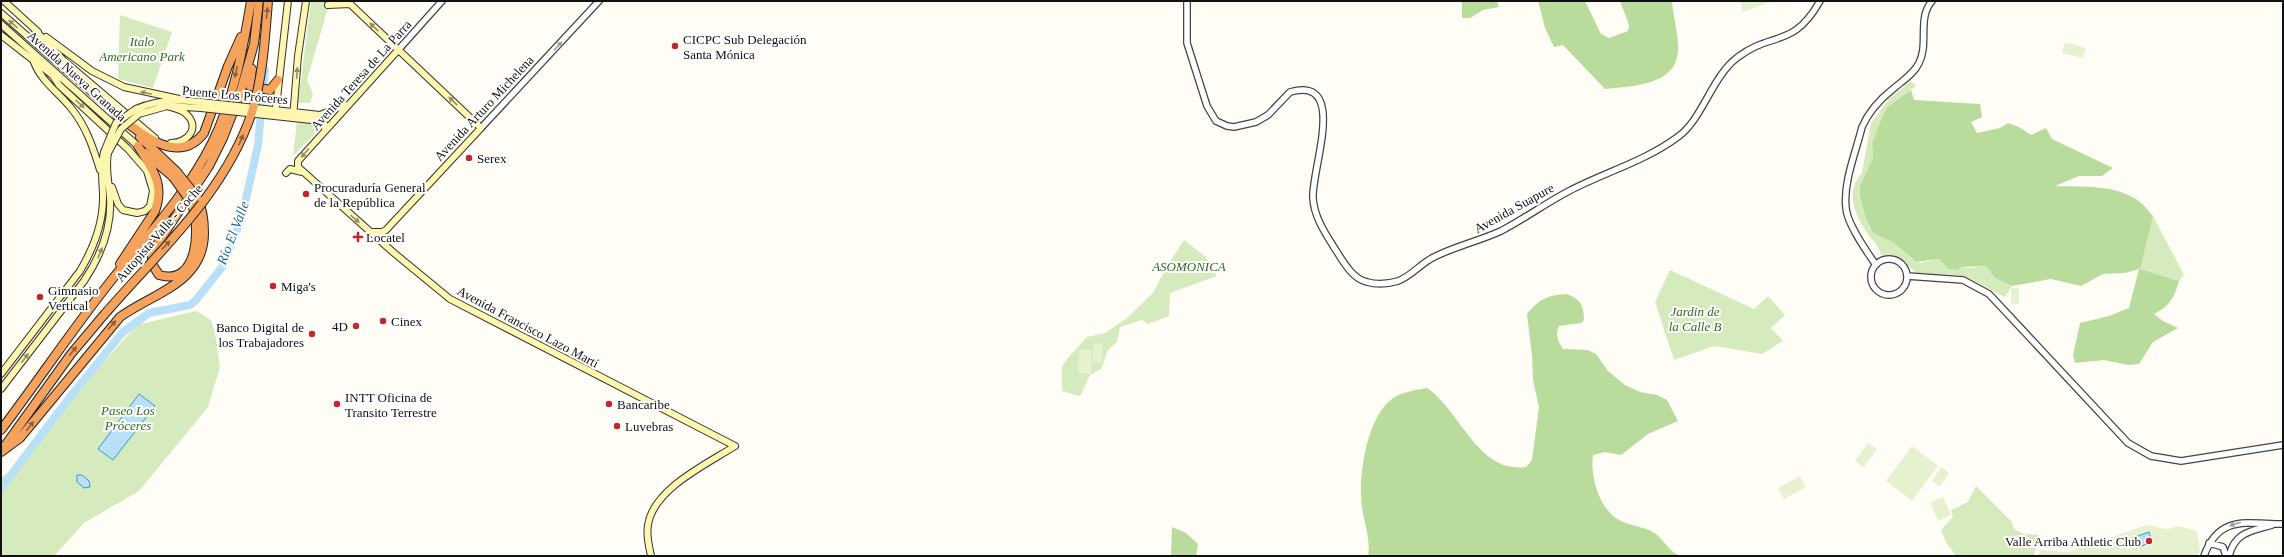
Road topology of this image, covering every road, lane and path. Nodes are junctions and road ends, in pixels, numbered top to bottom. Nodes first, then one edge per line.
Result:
1 (250, 1) edge
2 (259, 1) edge
3 (268, 1) edge
4 (288, 1) edge
5 (306, 1) edge
6 (442, 1) edge
7 (599, 1) edge
8 (1187, 1) edge
9 (1820, 1) edge
10 (1932, 1) edge
11 (4, 2) edge
12 (349, 3) edge
13 (328, 5) dead end
14 (1, 13) edge
15 (1, 24) edge
16 (246, 28) junction
17 (35, 30) junction
18 (1, 35) edge
19 (254, 44) junction
20 (399, 49) junction
21 (34, 62) junction
22 (53, 76) junction
23 (278, 80) junction
24 (75, 89) junction
25 (184, 100) junction
26 (350, 102) junction
27 (167, 106) junction
28 (138, 112) junction
29 (265, 112) junction
30 (275, 113) junction
31 (116, 114) junction
32 (293, 115) junction
33 (481, 128) junction
34 (325, 131) junction
35 (138, 146) junction
36 (106, 152) junction
37 (297, 164) joint
38 (107, 171) junction
39 (286, 173) dead end
40 (306, 174) junction
41 (175, 175) junction
42 (101, 176) junction
43 (194, 200) junction
44 (386, 230) junction
45 (370, 232) junction
46 (389, 248) junction
47 (1876, 264) junction
48 (1907, 276) junction
49 (110, 283) junction
50 (1, 374) edge
51 (1, 389) edge
52 (1, 430) edge
53 (2283, 446) edge
54 (1, 451) edge
55 (2274, 524) junction
56 (2283, 524) edge
57 (2209, 543) junction
58 (651, 556) edge
59 (2204, 556) edge
60 (2227, 556) edge

1 - 16 highway, Autopista Valle - Coche
2 - 19 highway
54 -> 3 highway, Autopista Valle - Coche, bridge
4 - 23 main road
32 -> 5 main road
6 - 20 street, Avenida Teresa de La Parra
33 -> 7 street, Avenida Arturo Michelena
8 - 9 street, Avenida Suapure
10 - 47 street
11 - 17 main road
12 - 13 main road
20 -> 12 main road
31 -> 14 main road, Avenida Nueva Granada
15 - 24 main road, Avenida Nueva Granada
16 - 31 highway
16 -> 49 highway, Autopista Valle - Coche
25 -> 17 main road
17 - 27 main road
18 - 21 main road
19 - 23 highway
19 - 43 highway
20 - 26 main road, Avenida Teresa de La Parra
33 -> 20 main road
21 - 22 main road
21 - 42 main road
22 - 24 main road
22 -> 38 main road
23 - 30 main road
24 - 35 main road, Avenida Nueva Granada
25 - 28 main road, Puente Los Próceres
25 - 29 main road, Puente Los Próceres, bridge
26 - 32 main road
26 - 34 main road, Avenida Teresa de La Parra
27 - 28 main road, Puente Los Próceres
27 - 29 main road, Puente Los Próceres, bridge
28 - 36 main road, Puente Los Próceres, bridge
29 - 30 main road, Puente Los Próceres
30 - 32 main road, Puente Los Próceres
31 - 41 highway
32 - 34 main road
33 - 44 main road, Avenida Arturo Michelena
34 -> 37 main road, Avenida Teresa de La Parra
35 - 41 highway
35 - 49 highway
36 - 38 main road, Puente Los Próceres
36 - 42 main road, Puente Los Próceres
37 - 40 main road, Avenida Francisco Lazo Martí
51 -> 38 main road
39 - 40 main road
40 -> 45 main road, Avenida Francisco Lazo Martí
41 - 43 highway, bridge
42 - 50 main road
54 -> 43 highway
44 - 45 main road
44 - 46 main road
45 - 46 main road, Avenida Francisco Lazo Martí
46 - 58 main road, Avenida Francisco Lazo Martí
47 - 48 street
47 - 48 street
48 - 53 street
49 - 52 highway, Autopista Valle - Coche
55 - 56 street
55 -> 57 street
55 - 60 street
57 - 59 street
57 - 60 street

